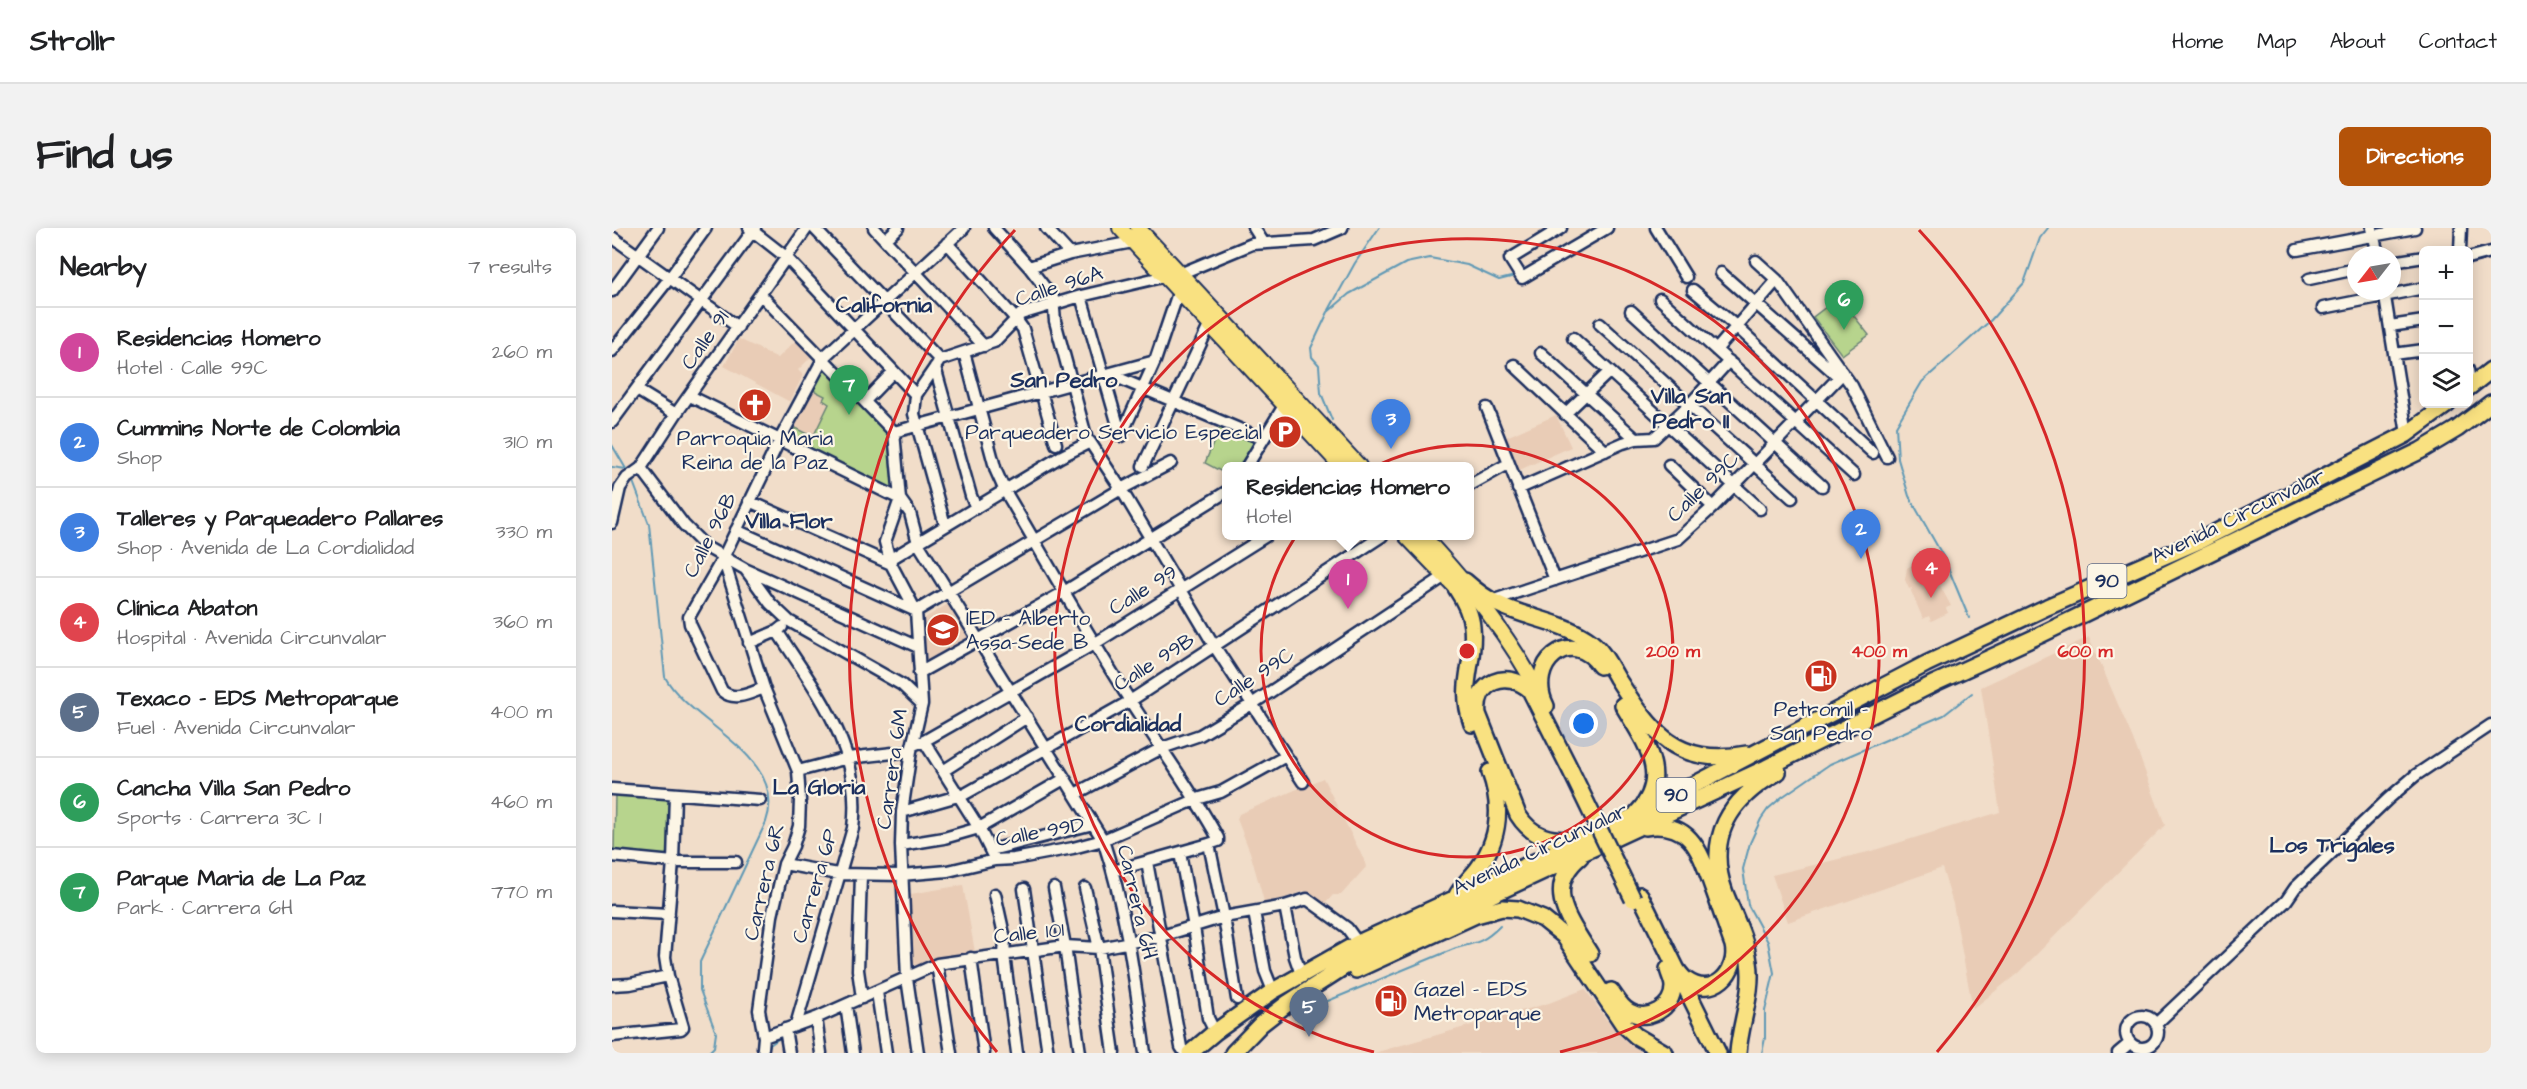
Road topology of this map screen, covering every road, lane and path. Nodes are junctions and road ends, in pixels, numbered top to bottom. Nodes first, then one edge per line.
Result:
1 (658, 228) edge
2 (706, 228) edge
3 (807, 228) edge
4 (814, 228) edge
5 (874, 228) edge
6 (898, 228) edge
7 (964, 228) edge
8 (994, 228) edge
9 (1046, 228) edge
10 (1120, 228) edge
11 (1138, 228) edge
12 (1254, 228) edge
13 (1342, 228) edge
14 (1561, 228) edge
15 (1607, 228) edge
16 (1656, 228) edge
17 (2415, 228) edge
18 (2461, 228) edge
19 (752, 229) edge
20 (1325, 232) edge
21 (2373, 232) edge
22 (612, 237) edge
23 (885, 240) junction
24 (1133, 242) junction
25 (1263, 242) junction
26 (947, 243) junction
27 (2460, 246) edge
28 (2297, 250) dead end
29 (2491, 252) edge
30 (1070, 254) junction
31 (639, 255) junction
32 (786, 257) junction
33 (2473, 257) edge
34 (2419, 258) edge
35 (1756, 261) dead end
36 (2401, 261) edge
37 (1029, 267) junction
38 (2347, 271) edge
39 (916, 272) junction
40 (1182, 273) junction
41 (1721, 273) dead end
42 (1166, 276) junction
43 (1686, 277) dead end
44 (669, 279) junction
45 (2309, 279) dead end
46 (1777, 280) junction
47 (2419, 289) edge
48 (1179, 290) junction
49 (1693, 290) dead end
50 (612, 291) edge
51 (2401, 291) edge
52 (761, 295) junction
53 (1081, 296) junction
54 (1660, 299) dead end
55 (885, 300) junction
56 (2356, 300) edge
57 (2385, 300) edge
58 (703, 301) junction
59 (1054, 304) junction
60 (1755, 305) junction
61 (2323, 308) dead end
62 (1630, 311) dead end
63 (1015, 318) junction
64 (2419, 322) edge
65 (1210, 324) junction
66 (1600, 324) dead end
67 (2390, 326) junction
68 (738, 327) junction
69 (1737, 327) junction
70 (853, 329) junction
71 (1573, 338) dead end
72 (984, 346) junction
73 (1716, 350) junction
74 (612, 351) edge
75 (2419, 351) edge
76 (964, 352) junction
77 (1541, 353) dead end
78 (2394, 354) junction
79 (824, 357) junction
80 (1155, 361) junction
81 (1729, 361) junction
82 (938, 364) junction
83 (1514, 366) dead end
84 (2491, 370) edge
85 (893, 372) junction
86 (1609, 372) junction
87 (1106, 374) junction
88 (1841, 375) junction
89 (1710, 382) junction
90 (1071, 384) junction
91 (2473, 385) edge
92 (1144, 389) junction
93 (637, 390) junction
94 (1041, 392) junction
95 (1587, 393) junction
96 (916, 395) junction
97 (690, 396) junction
98 (1817, 400) junction
99 (865, 401) junction
100 (1173, 402) junction
101 (2491, 403) edge
102 (1284, 404) junction
103 (1690, 404) junction
104 (1487, 408) dead end
105 (2443, 408) edge
106 (979, 409) junction
107 (676, 414) junction
108 (1566, 414) junction
109 (948, 417) junction
110 (612, 422) edge
111 (1796, 422) junction
112 (1668, 424) junction
113 (917, 426) junction
114 (894, 432) junction
115 (2407, 434) junction
116 (1088, 439) junction
117 (1263, 439) junction
118 (1636, 439) junction
119 (778, 441) junction
120 (1775, 443) junction
121 (1056, 444) dead end
122 (1605, 451) junction
123 (1873, 453) dead end
124 (1887, 457) dead end
125 (1249, 462) edge
126 (1335, 462) edge
127 (1355, 462) edge
128 (1171, 463) dead end
129 (1508, 464) junction
130 (1755, 464) junction
131 (1669, 465) dead end
132 (1143, 466) dead end
133 (634, 473) junction
134 (1854, 475) dead end
135 (1474, 483) edge
136 (1735, 485) junction
137 (1822, 486) dead end
138 (1121, 489) junction
139 (1518, 489) junction
140 (1005, 491) junction
141 (1222, 495) edge
142 (614, 497) edge
143 (1792, 498) dead end
144 (900, 499) junction
145 (749, 501) junction
146 (1713, 507) junction
147 (976, 508) junction
148 (1760, 509) dead end
149 (612, 523) edge
150 (945, 525) junction
151 (736, 530) junction
152 (1150, 539) junction
153 (1034, 540) junction
154 (1260, 540) edge
155 (1376, 540) edge
156 (1410, 540) edge
157 (1426, 540) edge
158 (918, 543) junction
159 (723, 558) junction
160 (890, 562) junction
161 (745, 569) junction
162 (1445, 576) junction
163 (1554, 580) junction
164 (1460, 584) junction
165 (948, 591) junction
166 (1180, 591) junction
167 (1064, 592) junction
168 (1491, 601) junction
169 (916, 610) junction
170 (789, 621) junction
171 (777, 632) junction
172 (978, 641) junction
173 (749, 643) junction
174 (1094, 644) junction
175 (918, 647) junction
176 (1215, 647) junction
177 (920, 675) junction
178 (1935, 683) junction
179 (902, 685) junction
180 (764, 688) junction
181 (1011, 691) junction
182 (1536, 693) junction
183 (1130, 701) junction
184 (922, 704) junction
185 (1252, 704) junction
186 (1027, 717) junction
187 (2491, 724) edge
188 (924, 741) junction
189 (912, 748) junction
190 (1047, 748) junction
191 (1162, 748) junction
192 (1762, 751) junction
193 (1286, 756) junction
194 (848, 758) junction
195 (798, 771) junction
196 (943, 771) junction
197 (1065, 779) junction
198 (1303, 782) dead end
199 (612, 789) edge
200 (675, 794) junction
201 (1075, 794) junction
202 (959, 797) junction
203 (1197, 799) junction
204 (760, 800) dead end
205 (902, 812) junction
206 (1633, 823) junction
207 (1093, 824) junction
208 (979, 828) junction
209 (1103, 840) junction
210 (1214, 842) junction
211 (1591, 843) junction
212 (901, 845) junction
213 (1180, 853) junction
214 (993, 855) junction
215 (612, 856) edge
216 (673, 862) junction
217 (736, 862) dead end
218 (1147, 862) junction
219 (784, 864) junction
220 (1113, 872) junction
221 (838, 874) junction
222 (861, 874) junction
223 (901, 875) junction
224 (1054, 888) dead end
225 (1085, 888) dead end
226 (1024, 889) dead end
227 (995, 894) dead end
228 (1463, 901) junction
229 (1285, 906) junction
230 (612, 911) edge
231 (1254, 912) junction
232 (669, 914) junction
233 (1224, 917) junction
234 (1194, 927) junction
235 (1441, 930) junction
236 (1407, 933) junction
237 (1162, 936) junction
238 (1129, 941) junction
239 (1358, 943) junction
240 (1065, 946) junction
241 (1099, 948) junction
242 (1033, 951) junction
243 (1004, 955) junction
244 (971, 958) junction
245 (937, 964) junction
246 (1671, 967) junction
247 (1301, 974) junction
248 (668, 976) junction
249 (907, 978) junction
250 (612, 985) edge
251 (1273, 991) junction
252 (877, 992) junction
253 (862, 998) junction
254 (1238, 999) dead end
255 (846, 1005) junction
256 (816, 1018) junction
257 (2156, 1024) junction
258 (791, 1027) junction
259 (1215, 1032) junction
260 (612, 1036) edge
261 (763, 1043) joint
262 (2130, 1043) junction
263 (1234, 1052) edge
264 (789, 1053) edge
265 (821, 1053) edge
266 (853, 1053) edge
267 (886, 1053) edge
268 (918, 1053) edge
269 (951, 1053) edge
270 (984, 1053) edge
271 (1017, 1053) edge
272 (1048, 1053) edge
273 (1080, 1053) edge
274 (1114, 1053) edge
275 (1145, 1053) edge
276 (1185, 1053) edge
277 (1190, 1053) edge
278 (1665, 1053) edge
279 (1710, 1053) edge
280 (1718, 1053) edge
281 (1738, 1053) edge
282 (2118, 1053) edge

1 - 31 street
2 - 44 street
3 - 32 street, Calle 91
4 - 55 street
5 - 23 street
6 - 23 street
7 - 26 street, Calle 96B
8 - 37 street
9 - 30 street
10 - 24 main road
11 - 40 main road
12 - 25 street
13 - 20 street
14 - 15 street
16 - 43 street
17 - 21 street
18 - 27 street
19 - 32 street
19 - 58 street
20 - 25 street
21 - 28 street
22 - 31 street
23 - 39 street
24 - 30 street
24 - 42 main road
25 - 40 street
26 - 39 street, Calle 96B
26 - 63 street
29 - 33 street
30 - 37 street
31 - 44 street
31 - 50 street
32 - 52 street, Calle 91
32 - 70 street
34 - 36 street
35 - 46 street
37 - 59 street
38 - 45 street
39 - 55 street, Calle 96B
39 - 72 street
40 - 127 main road
41 - 60 street
42 - 48 main road
42 - 53 street, Calle 96A
44 - 58 street
44 - 74 street
46 - 60 street
46 - 88 street
47 - 51 street
48 - 65 main road
48 - 80 street
49 - 69 street
52 - 68 street, Calle 91
52 - 79 street
53 - 59 street, Calle 96A
53 - 87 street
54 - 73 street
55 - 70 street, Calle 96B
55 - 82 street
56 - 61 street
57 - 67 street
58 - 68 street
58 - 93 street
59 - 63 street, Calle 96A
59 - 90 street
60 - 69 street
60 - 88 street
62 - 89 street
63 - 72 street, Calle 96A
63 - 94 street
64 - 67 street
65 - 100 street
65 - 102 main road
66 - 103 street
67 - 78 street
68 - 97 street, Calle 91
69 - 73 street
69 - 98 street
70 - 79 street, Calle 96B
70 - 85 street
71 - 86 street
72 - 76 street, Calle 96A
73 - 81 street
75 - 78 street
76 - 82 street, Calle 96A
76 - 106 street
77 - 95 street
78 - 115 street
79 - 99 street
79 - 119 street, Calle 96B
80 - 87 street
80 - 92 street
81 - 89 street
81 - 111 street
82 - 96 street
82 - 109 street
83 - 108 street
84 - 91 highway
85 - 96 street
85 - 99 street
86 - 95 street
86 - 112 street
87 - 90 street
87 - 92 street
87 - 92 street
88 - 98 street, Calle 99C
88 - 124 street
89 - 103 street
89 - 120 street
90 - 94 street
90 - 116 street
92 - 100 street
93 - 107 street
93 - 110 street
94 - 106 street
94 - 121 street
95 - 108 street
95 - 118 street
96 - 113 street
97 - 107 street, Calle 91
97 - 119 street
98 - 111 street, Calle 99C
98 - 123 street
99 - 114 street
100 - 117 street
100 - 132 street
101 - 178 highway, Avenida Circunvalar / 90
102 - 117 street
102 - 126 main road
103 - 112 street
103 - 130 street
104 - 129 street
105 - 115 highway, Avenida Circunvalar / 90
106 - 109 street
106 - 140 street
107 - 133 street, Calle 91
108 - 122 street
109 - 113 street
109 - 147 street
111 - 120 street, Calle 99C
111 - 134 street
112 - 118 street
112 - 136 street
113 - 114 street
113 - 150 street
114 - 144 street, Carrera 6H
115 - 192 highway, Avenida Circunvalar / 90
116 - 138 street
116 - 140 street
117 - 125 street
118 - 122 street
119 - 144 street
119 - 145 street, Calle 96B
120 - 130 street, Calle 99C
120 - 137 street
122 - 139 street
128 - 138 street
129 - 135 street
129 - 139 street
130 - 136 street, Calle 99C
130 - 143 street
131 - 146 street
133 - 142 street, Calle 91
133 - 159 street
136 - 146 street, Calle 99C
136 - 148 street
138 - 152 street
138 - 153 street
139 - 163 street
140 - 147 street
140 - 153 street
141 - 152 street
142 - 149 street
144 - 158 street, Carrera 6H
144 - 160 street, Carrera 6M
145 - 151 street, Calle 96B
145 - 160 street
146 - 163 street, Calle 99C
147 - 150 street
150 - 158 street
151 - 159 street, Calle 96B
151 - 169 street
152 - 166 street
152 - 167 street
153 - 165 street
153 - 167 street
154 - 166 street, Calle 99
155 - 176 street, Calle 99B
156 - 162 main road
157 - 164 main road
158 - 160 street
158 - 165 street, Carrera 6H
159 - 161 street
159 - 173 street, Carrera 6R
159 - 180 street, Calle 96B
160 - 169 street, Carrera 6M
161 - 170 street
161 - 175 street
162 - 164 main road
162 - 185 street, Calle 99C
163 - 168 street, Calle 99C
164 - 168 highway
164 - 182 main road
164 - 228 highway
165 - 169 street
165 - 172 street, Carrera 6H
166 - 174 street, Calle 99
166 - 176 street
167 - 172 street
167 - 174 street
168 - 192 highway
169 - 175 street, Carrera 6M
170 - 171 street
170 - 179 street
171 - 173 street
171 - 194 street, Carrera 6P
172 - 177 street
172 - 181 street, Carrera 6H
173 - 180 street, Carrera 6R
174 - 181 street, Calle 99
174 - 183 street
175 - 177 street, Carrera 6M
176 - 183 street, Calle 99B
176 - 185 street
177 - 179 street
177 - 184 street, Carrera 6M
178 - 206 highway, Avenida Circunvalar / 90
178 - 281 highway
179 - 184 street
180 - 195 street, Carrera 6R
181 - 186 street, Carrera 6H
181 - 188 street, Calle 99
182 - 206 highway
182 - 211 highway
182 - 246 highway
183 - 190 street, Calle 99B
183 - 191 street
184 - 189 street, Carrera 6M
185 - 191 street, Calle 99C
185 - 193 street
186 - 190 street, Carrera 6H
186 - 196 street
187 - 257 street
188 - 189 street, Calle 99
188 - 196 street
189 - 194 street, Calle 99
189 - 205 street, Carrera 6M
190 - 197 street, Carrera 6H
190 - 202 street, Calle 99B
191 - 201 street, Calle 99C
191 - 203 street
192 - 206 highway, Avenida Circunvalar / 90
193 - 198 street
193 - 203 street, Calle 99D
194 - 195 street, Calle 99
194 - 221 street, Carrera 6P
195 - 219 street, Carrera 6R
196 - 202 street
197 - 201 street, Carrera 6H
197 - 208 street
199 - 200 street
200 - 204 street
200 - 216 street
201 - 207 street, Carrera 6H
202 - 205 street, Calle 99B
202 - 208 street
203 - 209 street, Calle 99D
203 - 210 street
205 - 212 street, Carrera 6M
206 - 211 highway, Avenida Circunvalar / 90
206 - 246 highway
207 - 209 street, Carrera 6H
207 - 214 street
208 - 212 street
208 - 214 street
209 - 214 street, Calle 99D
209 - 220 street, Carrera 6H
210 - 213 street
210 - 233 street
211 - 228 highway, Avenida Circunvalar
211 - 246 highway
212 - 223 street, Carrera 6M
213 - 218 street
213 - 234 street
214 - 223 street, Calle 99D
215 - 216 street
216 - 217 street
216 - 232 street
218 - 220 street
218 - 237 street
219 - 221 street, Calle 99D
219 - 261 street, Carrera 6R
220 - 238 street, Carrera 6H
221 - 222 street, Calle 99D
221 - 258 street, Carrera 6P
222 - 223 street, Calle 99D
222 - 253 street
223 - 249 street, Carrera 6M
224 - 240 street
225 - 241 street
226 - 242 street
227 - 243 street
228 - 235 highway
228 - 236 highway, Avenida Circunvalar
228 - 239 highway, Avenida Circunvalar
229 - 231 street, Calle 101
229 - 239 street, Calle 101
229 - 247 street
230 - 232 street
231 - 233 street, Calle 101
231 - 251 street
232 - 248 street
233 - 234 street, Calle 101
233 - 254 street
234 - 237 street, Calle 101
234 - 259 street
235 - 236 highway
235 - 263 highway
235 - 278 highway
236 - 263 highway, Avenida Circunvalar
237 - 238 street, Calle 101
237 - 276 street
238 - 241 street, Calle 101
238 - 275 street, Carrera 6H
239 - 247 highway, Avenida Circunvalar
240 - 241 street, Calle 101
240 - 242 street, Calle 101
240 - 273 street
241 - 274 street
242 - 243 street, Calle 101
242 - 272 street
243 - 244 street, Calle 101
243 - 271 street
244 - 245 street, Calle 101
244 - 270 street
245 - 249 street, Calle 101
245 - 269 street
246 - 279 highway
246 - 280 highway
247 - 251 highway, Avenida Circunvalar
248 - 250 street
248 - 260 street
249 - 252 street, Calle 101
249 - 268 street, Carrera 6M
251 - 259 highway, Avenida Circunvalar
252 - 253 street, Calle 101
252 - 267 street
253 - 255 street, Calle 101
255 - 256 street, Calle 101
255 - 266 street
256 - 258 street, Calle 101
256 - 265 street
257 - 262 street
257 - 262 street
258 - 261 street, Calle 101
258 - 264 street
259 - 277 highway, Avenida Circunvalar
262 - 282 street

